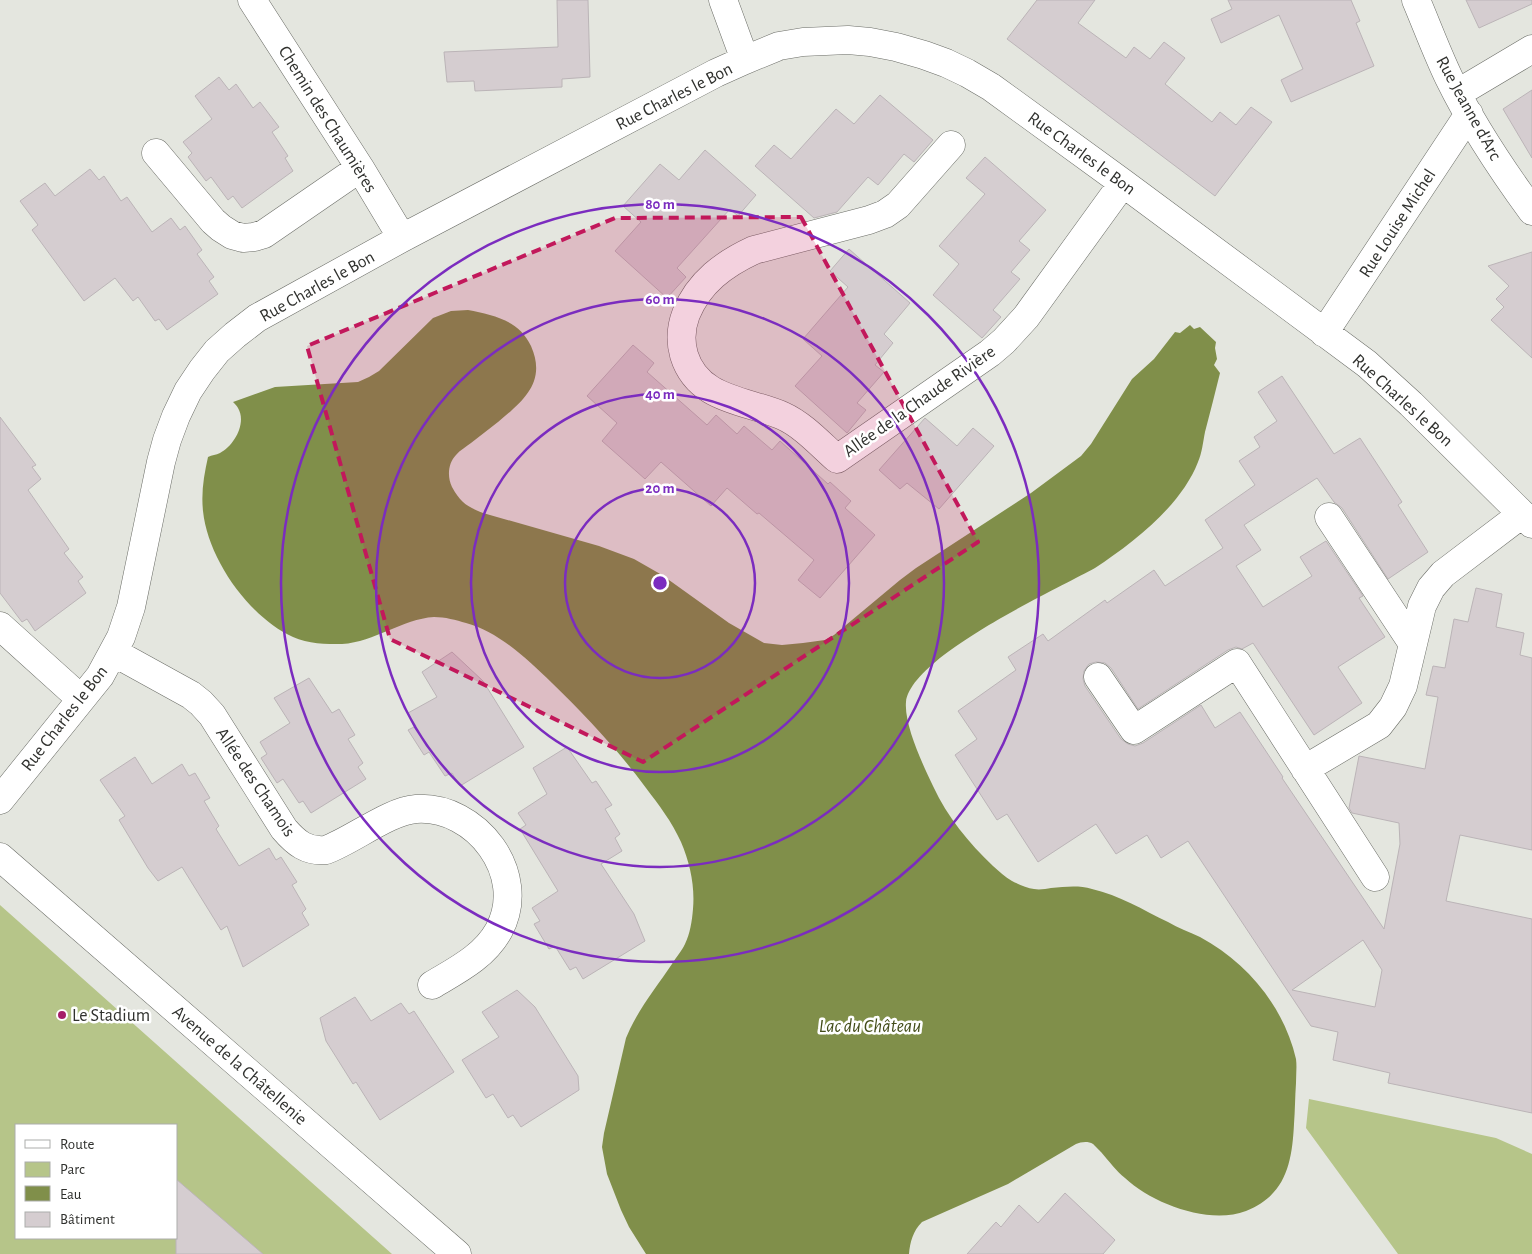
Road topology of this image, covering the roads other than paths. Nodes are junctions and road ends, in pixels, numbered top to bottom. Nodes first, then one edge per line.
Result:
1 (252, 0) edge
2 (723, 0) edge
3 (1416, 0) edge
4 (1532, 49) edge
5 (744, 60) junction
6 (1463, 104) junction
7 (951, 145) dead end
8 (156, 153) dead end
9 (360, 168) junction
10 (1123, 183) junction
11 (1532, 211) edge
12 (402, 238) junction
13 (1324, 333) junction
14 (1329, 517) dead end
15 (1527, 519) edge
16 (0, 626) edge
17 (1413, 644) junction
18 (113, 652) junction
19 (1098, 677) dead end
20 (81, 699) junction
21 (1305, 769) junction
22 (0, 800) edge
23 (0, 856) edge
24 (1375, 877) dead end
25 (432, 985) dead end
26 (457, 1254) edge

1 - 9 street, Chemin des Chaumières
2 - 5 street
3 - 6 street, Rue Jeanne d'Arc
4 - 6 street, Rue Louise Michel
5 - 10 street, Rue Charles le Bon
5 - 12 street, Rue Charles le Bon
6 - 11 street, Rue Jeanne d'Arc
6 - 13 street, Rue Louise Michel
7 - 10 street, Allée de la Chaude Rivière
8 - 9 street
9 - 12 street, Chemin des Chaumières
10 - 13 street, Rue Charles le Bon
12 - 18 street, Rue Charles le Bon
13 - 15 street, Rue Charles le Bon
14 - 17 street
15 - 17 street
16 - 20 street
17 - 21 street
18 - 20 street, Rue Charles le Bon
18 - 25 street, Allée des Chamois
19 - 21 street
20 - 22 street, Rue Charles le Bon
21 - 24 street
23 - 26 street, Avenue de la Châtellenie

